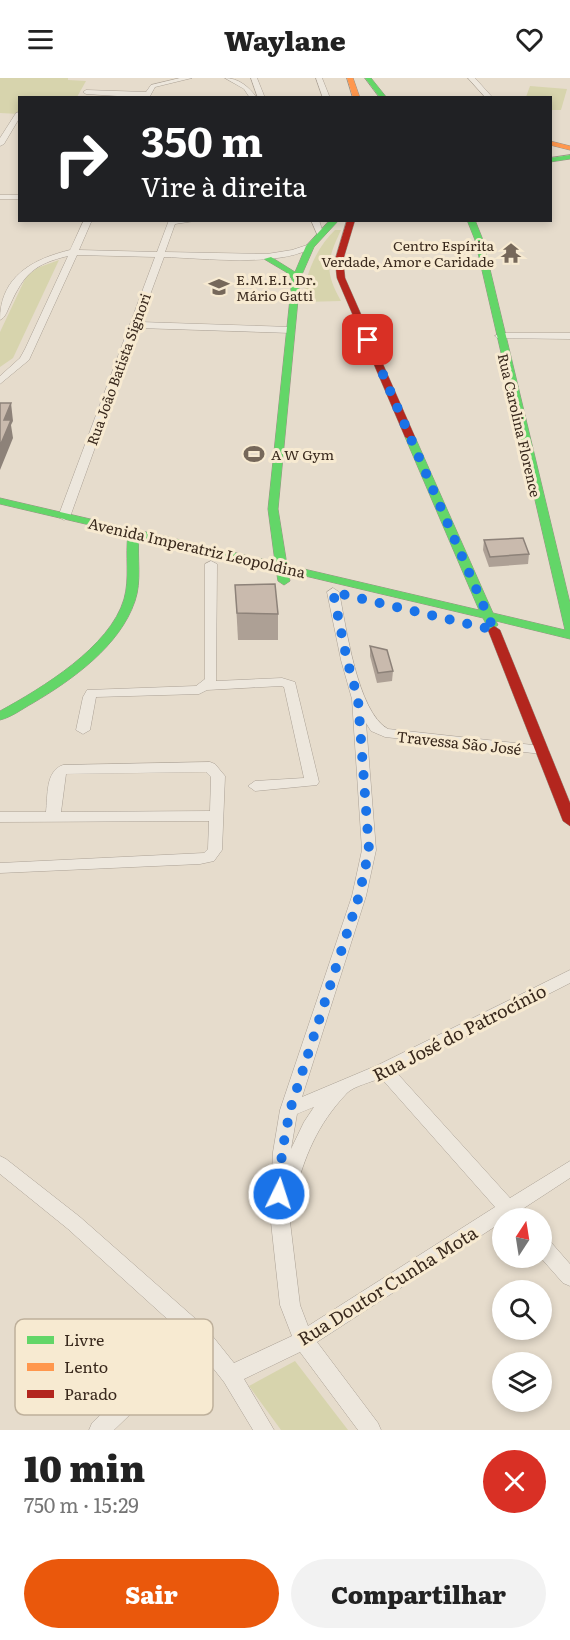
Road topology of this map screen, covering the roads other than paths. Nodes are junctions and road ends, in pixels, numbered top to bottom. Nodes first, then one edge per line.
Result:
1 (189, 78) edge
2 (229, 78) edge
3 (247, 78) edge
4 (254, 78) edge
5 (319, 78) edge
6 (350, 78) edge
7 (368, 78) edge
8 (471, 78) edge
9 (86, 92) dead end
10 (113, 95) edge
11 (145, 96) edge
12 (252, 96) edge
13 (261, 96) edge
14 (326, 96) edge
15 (356, 96) edge
16 (382, 96) edge
17 (488, 96) edge
18 (18, 114) dead end
19 (0, 144) edge
20 (0, 197) edge
21 (18, 197) edge
22 (87, 222) edge
23 (173, 222) edge
24 (316, 222) edge
25 (333, 222) edge
26 (350, 222) edge
27 (472, 222) edge
28 (321, 234) junction
29 (310, 246) junction
30 (73, 252) junction
31 (159, 255) junction
32 (252, 257) junction
33 (267, 259) junction
34 (302, 262) junction
35 (296, 279) junction
36 (0, 317) edge
37 (134, 325) junction
38 (291, 330) junction
39 (500, 336) junction
40 (570, 336) edge
41 (2, 378) edge
42 (0, 501) edge
43 (0, 514) edge
44 (64, 517) junction
45 (133, 538) junction
46 (552, 559) junction
47 (211, 564) junction
48 (280, 566) junction
49 (570, 572) edge
50 (284, 581) junction
51 (333, 592) junction
52 (489, 616) junction
53 (570, 629) edge
54 (494, 630) junction
55 (570, 635) edge
56 (570, 648) edge
57 (209, 683) junction
58 (358, 699) junction
59 (0, 715) edge
60 (83, 730) dead end
61 (542, 750) junction
62 (255, 786) dead end
63 (53, 816) junction
64 (216, 816) junction
65 (0, 817) edge
66 (570, 821) edge
67 (0, 868) edge
68 (570, 976) edge
69 (384, 1070) junction
70 (348, 1087) junction
71 (290, 1110) junction
72 (0, 1164) edge
73 (570, 1169) edge
74 (508, 1208) edge
75 (519, 1208) edge
76 (279, 1213) junction
77 (492, 1225) edge
78 (552, 1257) edge
79 (570, 1277) edge
80 (182, 1319) edge
81 (303, 1340) junction
82 (213, 1352) edge
83 (231, 1375) junction
84 (115, 1415) edge
85 (99, 1430) edge
86 (264, 1430) edge
87 (371, 1430) edge

1 - 11 street
2 - 3 street
2 - 12 street
4 - 13 street
5 - 14 street
6 - 15 main road
7 - 16 main road
8 - 17 street
9 - 10 street
10 - 11 street
18 - 19 street
20 - 21 street
22 - 30 street
23 - 31 street, Rua João Batista Signori
24 - 28 street
25 - 28 main road
26 - 52 main road
27 - 39 main road, Rua Carolina Florence
28 - 29 main road
29 - 32 street
29 - 34 main road
30 - 31 street
30 - 36 street
30 - 41 street
31 - 32 street
31 - 37 street, Rua João Batista Signori
32 - 33 street
33 - 34 street
33 - 35 main road
34 - 35 main road
35 - 38 main road
37 - 38 street
37 - 44 street, Rua João Batista Signori
38 - 48 main road
39 - 40 street
39 - 46 main road, Rua Carolina Florence
42 - 44 main road, Avenida Imperatriz Leopoldina
43 - 45 main road, Avenida Imperatriz Leopoldina
44 - 45 main road, Avenida Imperatriz Leopoldina
45 - 47 main road, Avenida Imperatriz Leopoldina
45 - 48 main road, Avenida Imperatriz Leopoldina
45 - 59 main road
46 - 49 main road
46 - 53 main road, Rua Carolina Florence
47 - 50 main road, Avenida Imperatriz Leopoldina
47 - 57 street
48 - 50 main road
48 - 52 main road, Avenida Imperatriz Leopoldina
50 - 51 main road, Avenida Imperatriz Leopoldina
51 - 54 main road, Avenida Imperatriz Leopoldina
51 - 58 street
52 - 54 main road
52 - 55 main road, Avenida Imperatriz Leopoldina
54 - 56 main road, Avenida Imperatriz Leopoldina
54 - 61 main road
57 - 60 street
57 - 62 street
58 - 61 street, Travessa São José
58 - 71 street
61 - 66 main road
63 - 64 street
63 - 64 street
63 - 65 street
64 - 67 street
68 - 69 street, Rua José do Patrocínio
69 - 70 street, Rua José do Patrocínio
69 - 74 street
70 - 71 street, Rua José do Patrocínio
70 - 76 street, Rua José do Patrocínio
71 - 76 street
72 - 80 street
73 - 75 street, Rua Doutor Cunha Mota
76 - 81 street
77 - 81 street, Rua Doutor Cunha Mota
78 - 79 street
81 - 83 street, Rua Doutor Cunha Mota
81 - 87 street
82 - 83 street
83 - 86 street
84 - 85 street

